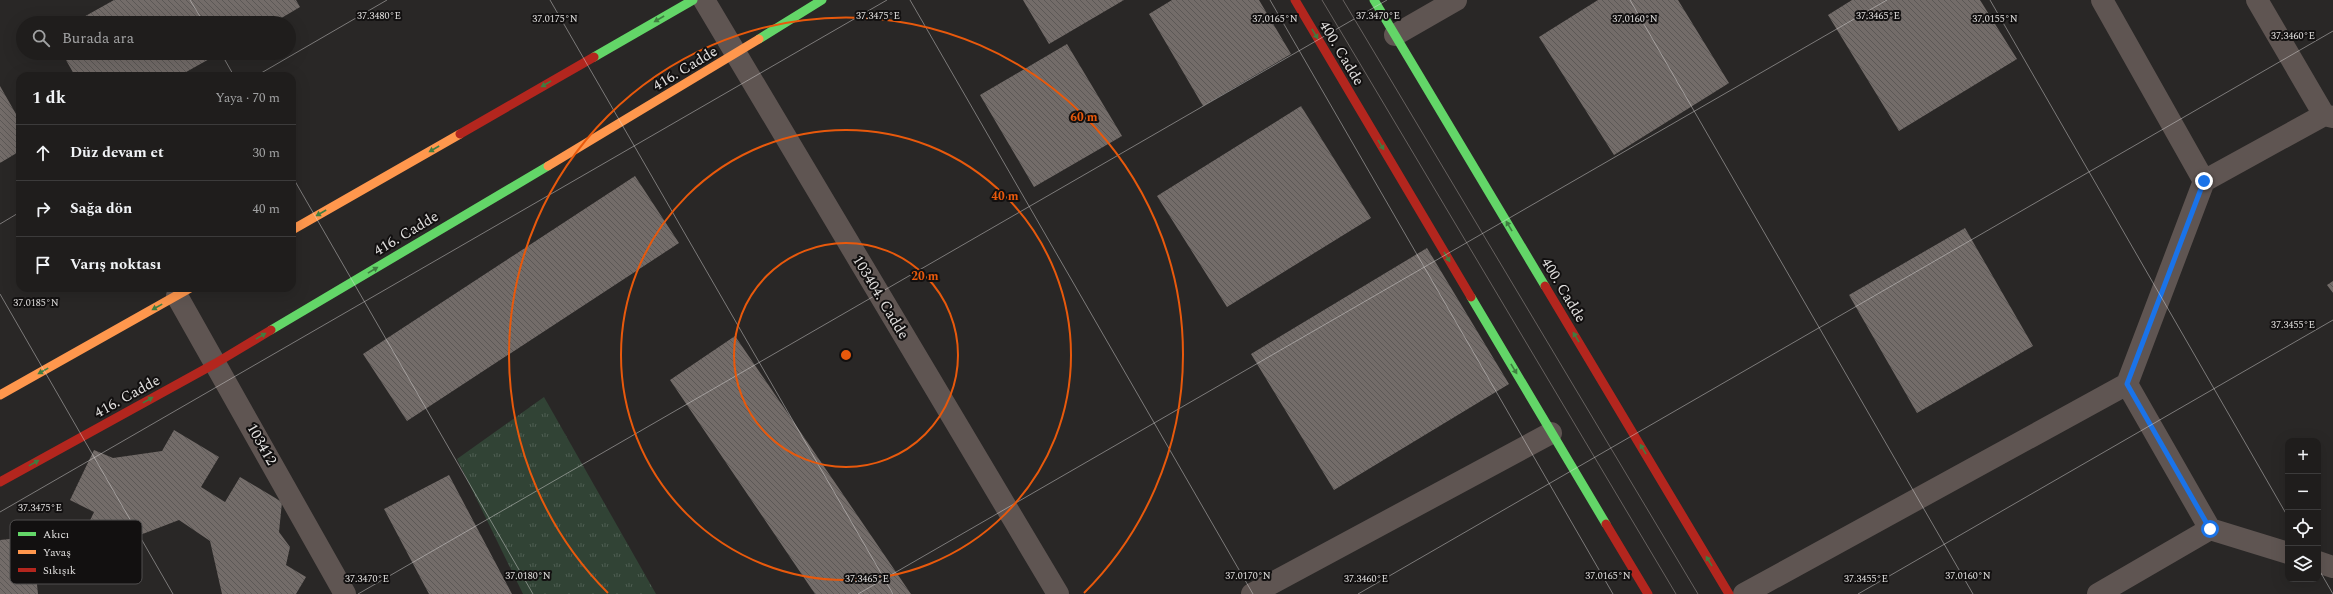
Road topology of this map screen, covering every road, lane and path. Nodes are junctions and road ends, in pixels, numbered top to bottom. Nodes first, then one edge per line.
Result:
1 (693, 0) edge
2 (704, 0) edge
3 (822, 0) edge
4 (1295, 0) edge
5 (1374, 0) edge
6 (1456, 0) edge
7 (2102, 0) edge
8 (2257, 0) edge
9 (1394, 35) junction
10 (735, 54) junction
11 (2328, 116) edge
12 (2204, 181) junction
13 (296, 228) edge
14 (184, 292) edge
15 (216, 362) junction
16 (2127, 384) junction
17 (0, 395) edge
18 (1551, 432) junction
19 (0, 482) edge
20 (2210, 529) junction
21 (2285, 552) edge
22 (2321, 563) edge
23 (2333, 566) edge
24 (345, 594) edge
25 (1058, 594) edge
26 (1252, 594) edge
27 (1648, 594) edge
28 (1730, 594) edge
29 (1744, 594) edge
30 (2098, 594) edge

1 -> 13 street
2 - 10 street, 103404. Cadde
3 - 10 street, 416. Cadde
4 -> 18 street, 400. Cadde
5 - 9 street, 400. Cadde
6 - 9 street
7 - 12 street
8 - 11 street
28 -> 9 street, 400. Cadde
15 -> 10 street, 416. Cadde
10 - 25 street, 103404. Cadde
11 - 12 street
12 - 16 street
14 - 15 street, 103412
14 -> 17 street
19 -> 15 street, 416. Cadde
15 - 24 street, 103412
16 - 20 street
16 - 29 street
18 - 26 street
18 - 27 street, 400. Cadde
20 - 21 street
20 - 30 street
22 - 23 street

